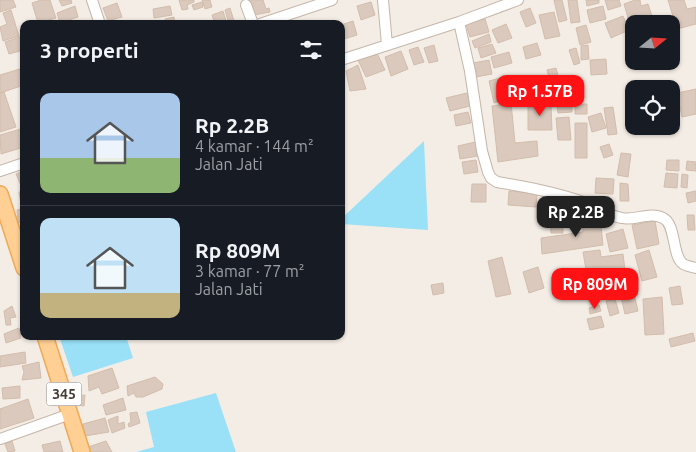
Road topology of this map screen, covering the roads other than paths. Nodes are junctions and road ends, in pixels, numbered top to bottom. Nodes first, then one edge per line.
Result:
1 (92, 0) edge
2 (332, 0) edge
3 (383, 0) edge
4 (485, 0) edge
5 (518, 0) edge
6 (246, 5) dead end
7 (486, 12) junction
8 (99, 20) edge
9 (252, 20) edge
10 (272, 20) edge
11 (459, 22) junction
12 (387, 45) junction
13 (345, 59) edge
14 (20, 164) edge
15 (0, 171) edge
16 (0, 194) edge
17 (20, 256) edge
18 (696, 268) edge
19 (46, 340) edge
20 (70, 414) junction
21 (0, 439) edge
22 (82, 452) edge

1 - 8 street
2 - 10 street
3 - 12 street
4 - 7 street
5 - 7 street
6 - 9 street
7 - 11 street
11 - 12 street
11 - 18 street
12 - 13 street
14 - 15 street
16 - 17 main road
19 - 20 main road, 345
20 - 21 street
20 - 22 main road, 345

